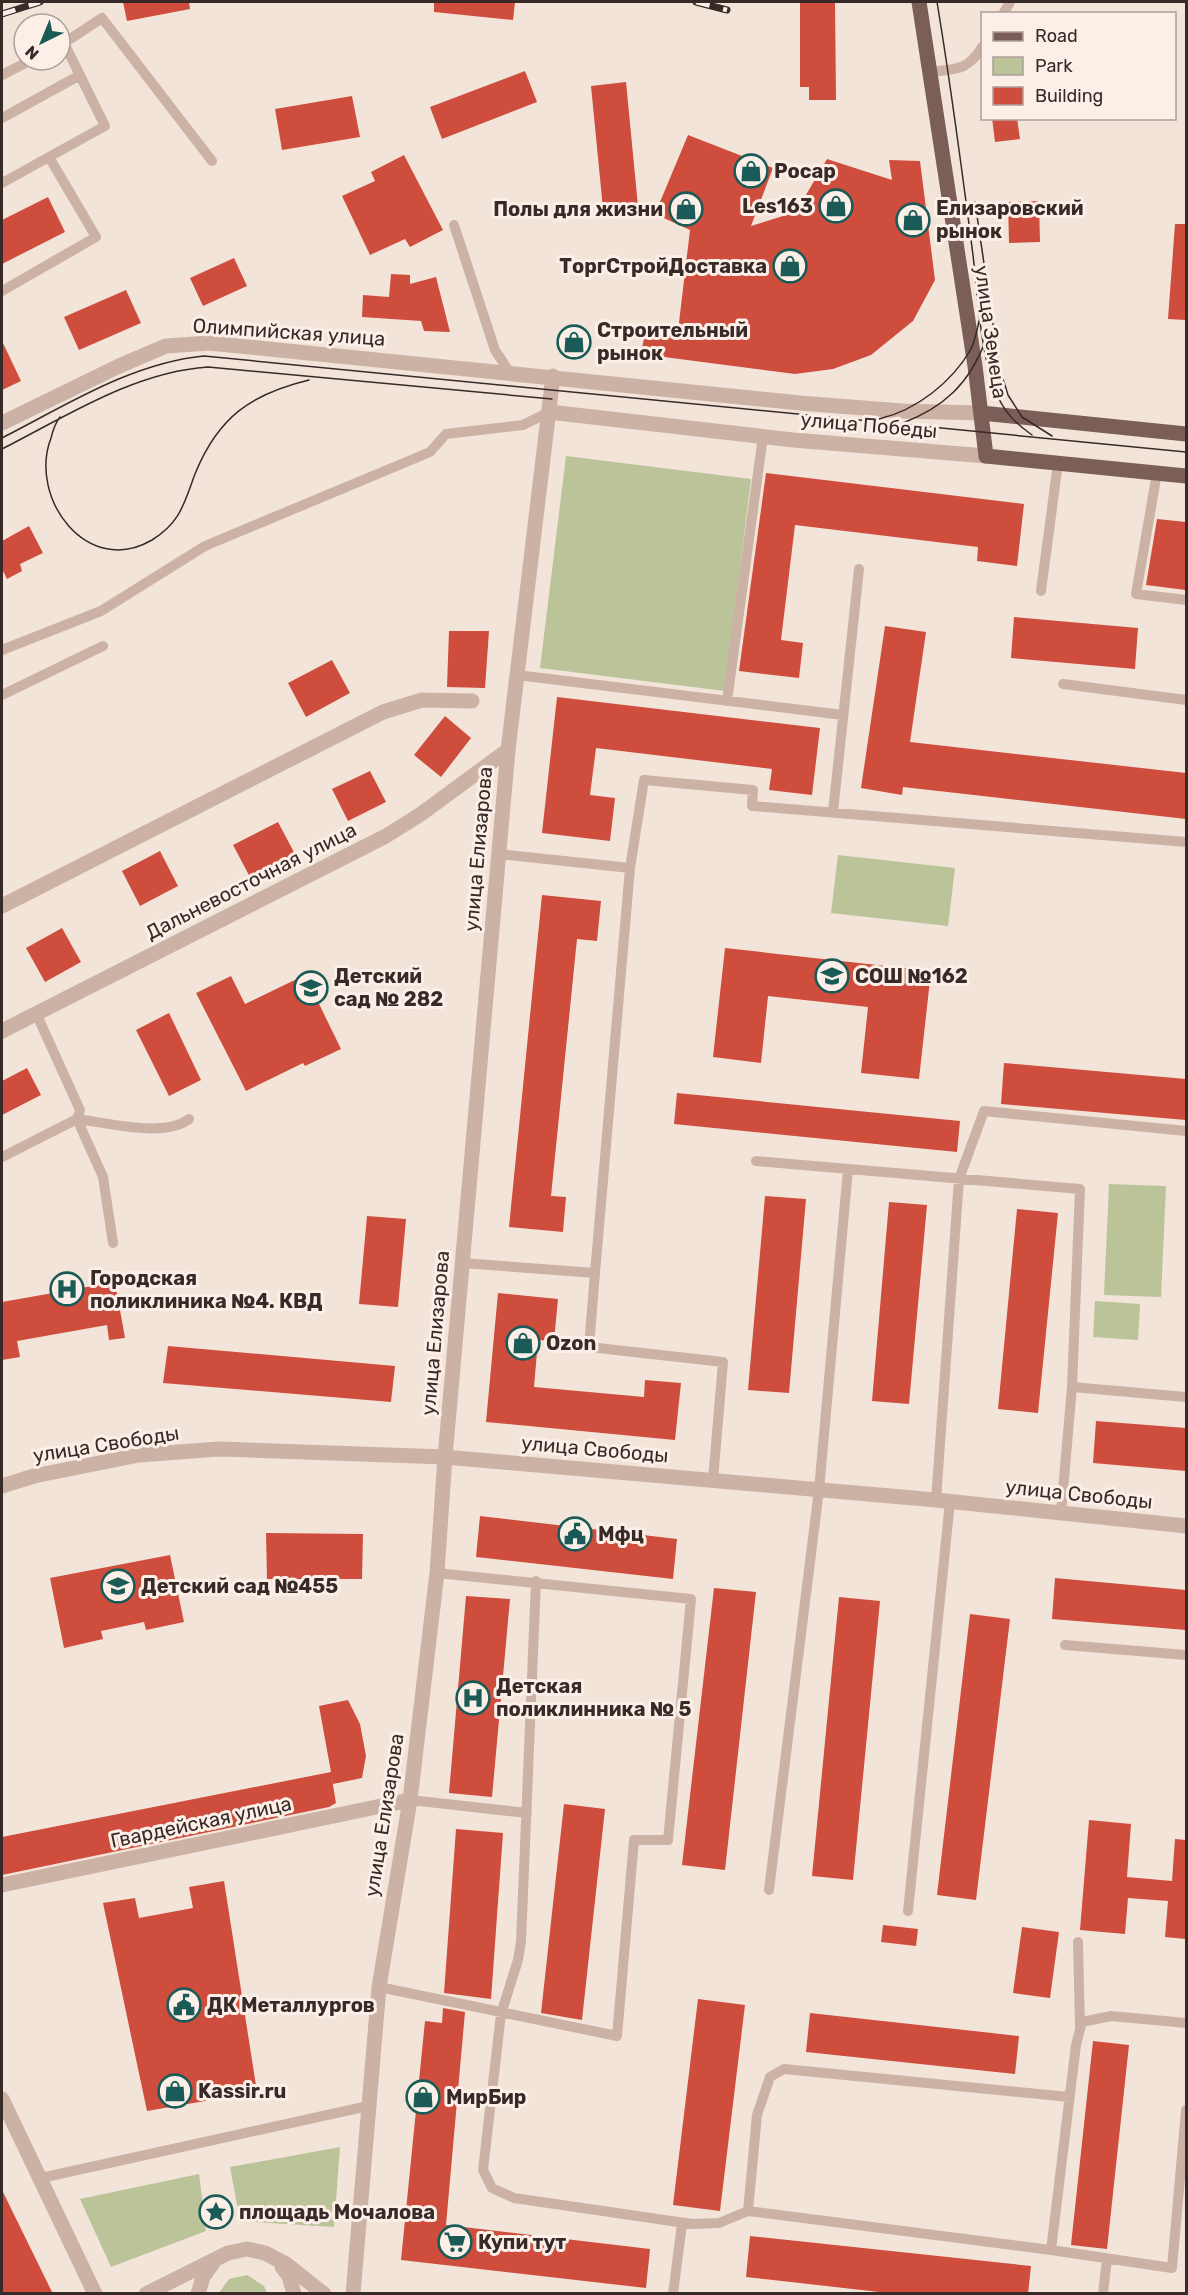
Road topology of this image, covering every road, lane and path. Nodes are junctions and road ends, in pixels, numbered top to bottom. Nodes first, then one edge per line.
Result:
1 (919, 2) edge
2 (72, 38) edge
3 (981, 49) edge
4 (72, 61) edge
5 (930, 72) junction
6 (80, 75) junction
7 (2, 118) edge
8 (49, 157) junction
9 (212, 161) dead end
10 (2, 183) edge
11 (454, 225) dead end
12 (2, 291) edge
13 (510, 373) junction
14 (553, 376) junction
15 (549, 412) junction
16 (981, 413) junction
17 (2, 423) edge
18 (1186, 434) edge
19 (763, 436) junction
20 (986, 456) junction
21 (1058, 463) junction
22 (1156, 473) junction
23 (1186, 476) edge
24 (859, 569) dead end
25 (1041, 591) dead end
26 (1186, 600) edge
27 (103, 646) dead end
28 (2, 650) edge
29 (517, 675) junction
30 (1062, 684) dead end
31 (2, 695) edge
32 (1186, 700) edge
33 (472, 701) dead end
34 (727, 701) junction
35 (843, 715) junction
36 (508, 750) junction
37 (833, 812) junction
38 (1186, 842) edge
39 (498, 854) junction
40 (630, 868) junction
41 (2, 906) edge
42 (36, 1014) junction
43 (2, 1031) edge
44 (77, 1119) junction
45 (189, 1119) dead end
46 (1186, 1131) edge
47 (2, 1157) edge
48 (756, 1161) dead end
49 (848, 1169) junction
50 (959, 1179) junction
51 (113, 1243) dead end
52 (462, 1263) junction
53 (596, 1273) junction
54 (1072, 1387) junction
55 (1186, 1397) edge
56 (445, 1457) junction
57 (713, 1480) junction
58 (2, 1486) edge
59 (819, 1490) junction
60 (943, 1501) junction
61 (1061, 1513) junction
62 (1186, 1526) edge
63 (437, 1573) junction
64 (536, 1581) junction
65 (1065, 1645) dead end
66 (1186, 1655) edge
67 (410, 1800) junction
68 (527, 1813) junction
69 (2, 1885) edge
70 (769, 1890) dead end
71 (908, 1911) dead end
72 (1078, 1942) dead end
73 (379, 1987) junction
74 (501, 2014) junction
75 (1186, 2023) edge
76 (1080, 2030) junction
77 (1070, 2097) junction
78 (2, 2099) edge
79 (368, 2106) junction
80 (1186, 2110) edge
81 (41, 2178) junction
82 (748, 2211) junction
83 (682, 2224) junction
84 (1051, 2250) junction
85 (265, 2253) junction
86 (223, 2256) junction
87 (1107, 2259) junction
88 (95, 2294) edge
89 (146, 2294) edge
90 (198, 2294) edge
91 (294, 2294) edge
92 (324, 2294) edge
93 (353, 2294) edge
94 (673, 2294) edge
95 (1103, 2294) edge

1 - 5 main road, улица Земеца
2 - 9 lane
3 - 5 lane
4 - 6 lane
5 - 16 main road, улица Земеца
6 - 7 lane
6 - 8 lane
8 - 10 lane
8 - 12 lane
11 - 13 lane
13 - 14 street, Олимпийская улица
13 - 17 street, Олимпийская улица
14 - 15 street, улица Елизарова
14 - 16 street, улица Победы
15 - 19 street, улица Победы
15 - 28 lane
15 - 29 street, улица Елизарова
16 - 18 main road, улица Победы
16 - 20 main road, улица Земеца
19 - 20 street, улица Победы
19 - 34 lane
20 - 21 main road, улица Победы
21 - 22 main road, улица Победы
21 - 25 lane
22 - 23 main road, улица Победы
22 - 26 lane
24 - 35 lane
27 - 31 lane
29 - 34 lane
29 - 36 street, улица Елизарова
30 - 32 lane
33 - 41 street
34 - 35 lane
35 - 37 lane
36 - 39 street, улица Елизарова
36 - 42 street, Дальневосточная улица
37 - 38 lane
37 - 40 lane
39 - 40 lane
39 - 52 street, улица Елизарова
40 - 53 lane
42 - 43 street, Дальневосточная улица
42 - 44 lane
44 - 45 lane
44 - 47 lane
44 - 51 lane
46 - 50 lane
48 - 49 lane
49 - 50 lane
49 - 59 lane
50 - 54 lane
50 - 60 lane
52 - 53 lane
52 - 56 street, улица Елизарова
53 - 57 lane
54 - 55 lane
54 - 61 lane
56 - 57 street, улица Свободы
56 - 58 street, улица Свободы
56 - 63 street, улица Елизарова
57 - 59 street, улица Свободы
59 - 60 street, улица Свободы
59 - 70 lane
60 - 61 street, улица Свободы
60 - 71 lane
61 - 62 street, улица Свободы
63 - 64 lane
63 - 67 street, улица Елизарова
64 - 68 lane
64 - 74 lane
65 - 66 lane
67 - 68 lane
67 - 69 street, Гвардейская улица
67 - 73 street, улица Елизарова
68 - 74 lane
72 - 76 lane
73 - 74 lane
73 - 79 street, улица Елизарова
74 - 83 lane
75 - 76 lane
76 - 77 lane
77 - 82 lane
77 - 84 lane
78 - 81 street
79 - 81 lane
79 - 93 street, улица Елизарова
80 - 87 lane
81 - 88 street
82 - 83 lane
82 - 84 lane
83 - 94 lane
84 - 87 lane
85 - 86 street
85 - 91 street
85 - 92 street
86 - 89 street
86 - 90 street
87 - 95 lane

